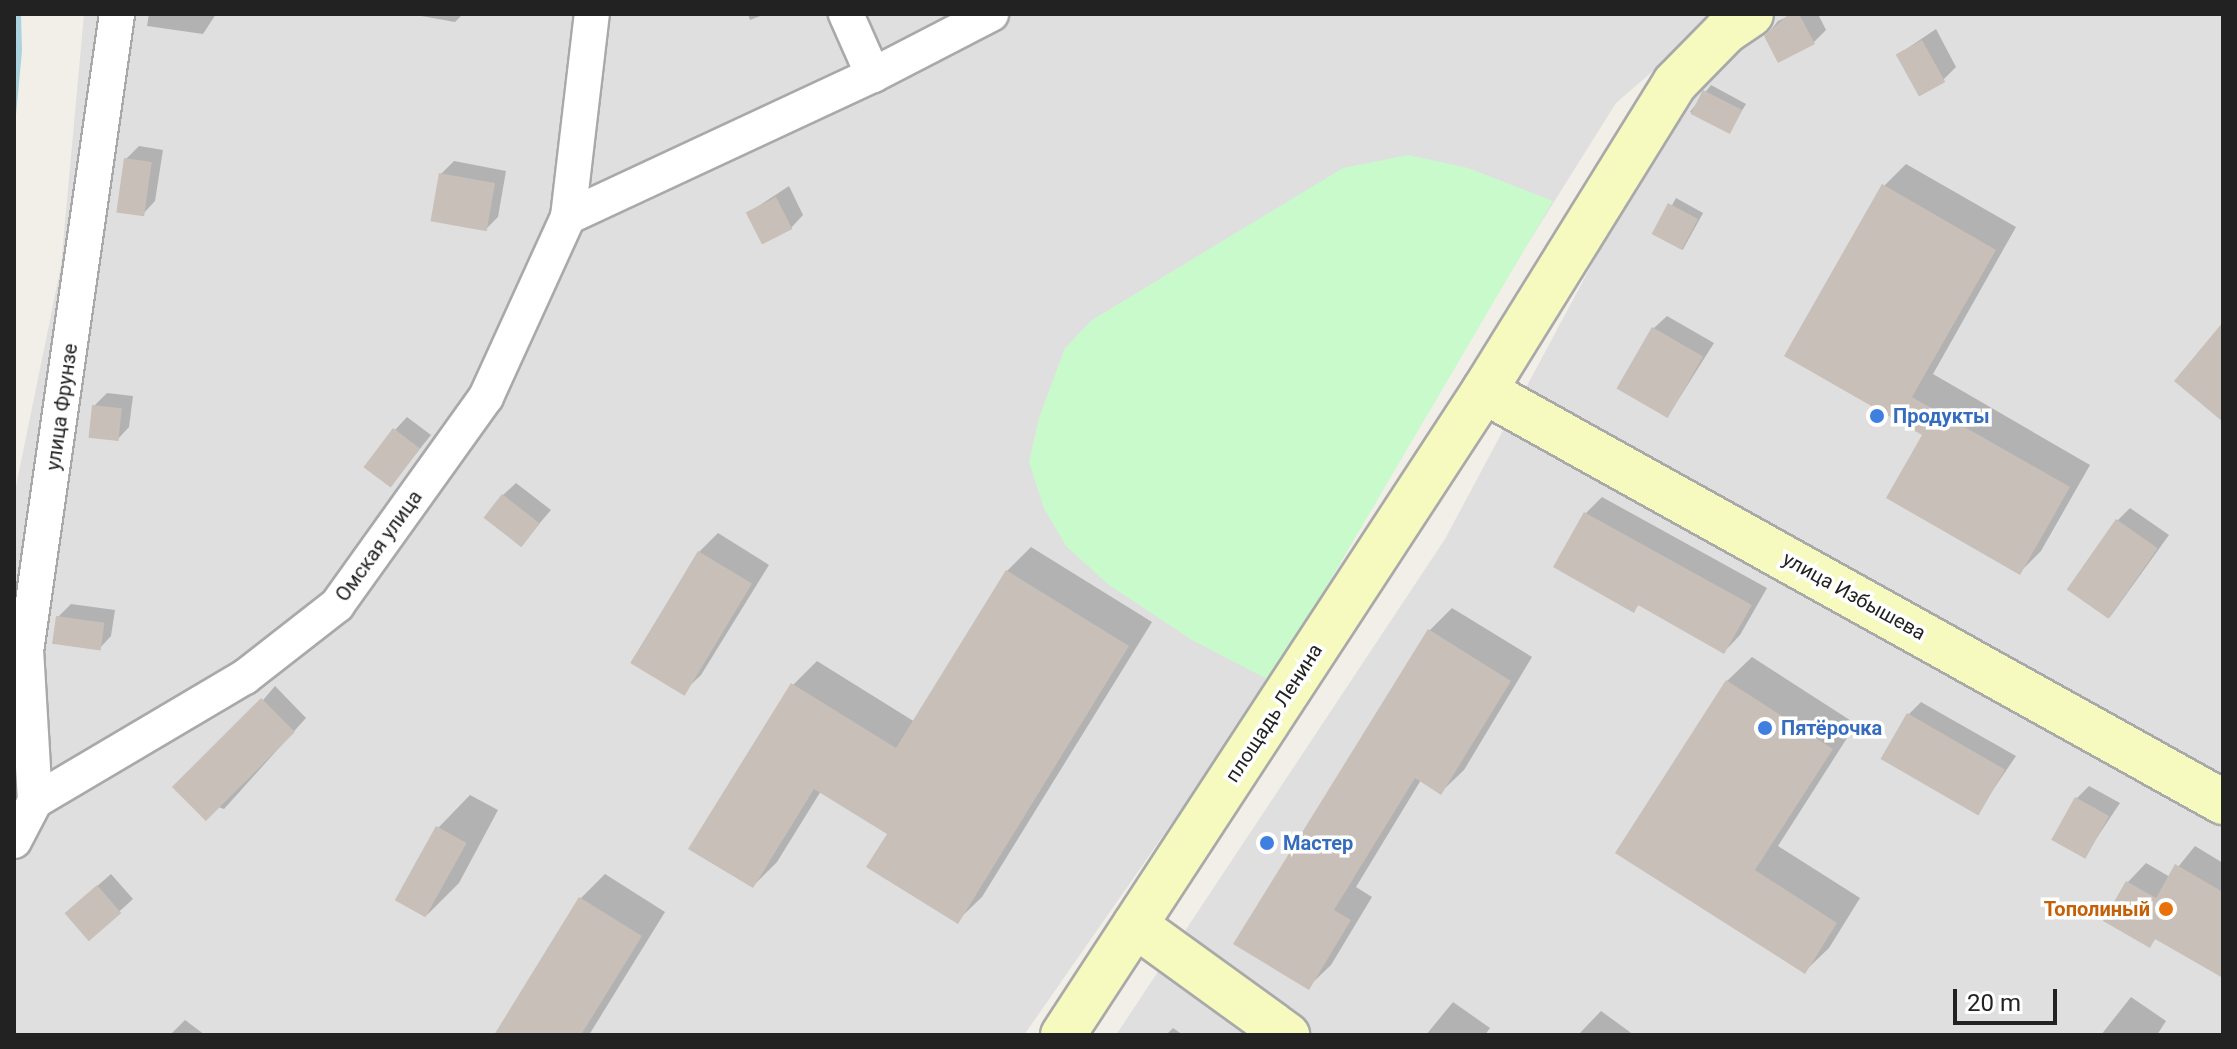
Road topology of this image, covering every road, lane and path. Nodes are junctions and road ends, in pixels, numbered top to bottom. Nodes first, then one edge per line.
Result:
1 (117, 14) edge
2 (592, 14) edge
3 (846, 14) edge
4 (991, 14) edge
5 (1751, 14) edge
6 (873, 75) junction
7 (568, 217) junction
8 (1484, 391) junction
9 (35, 801) junction
10 (2223, 802) edge
11 (14, 841) edge
12 (1135, 925) junction
13 (1063, 1035) edge
14 (1287, 1035) edge

1 - 9 street, улица Фрунзе
2 - 7 street, Омская улица
3 - 6 street
4 - 6 street
5 - 8 street, площадь Ленина
6 - 7 street
7 - 9 street, Омская улица
8 - 10 street, улица Избышева
8 - 12 street, площадь Ленина
9 - 11 street
12 - 13 street, площадь Ленина
12 - 14 street

